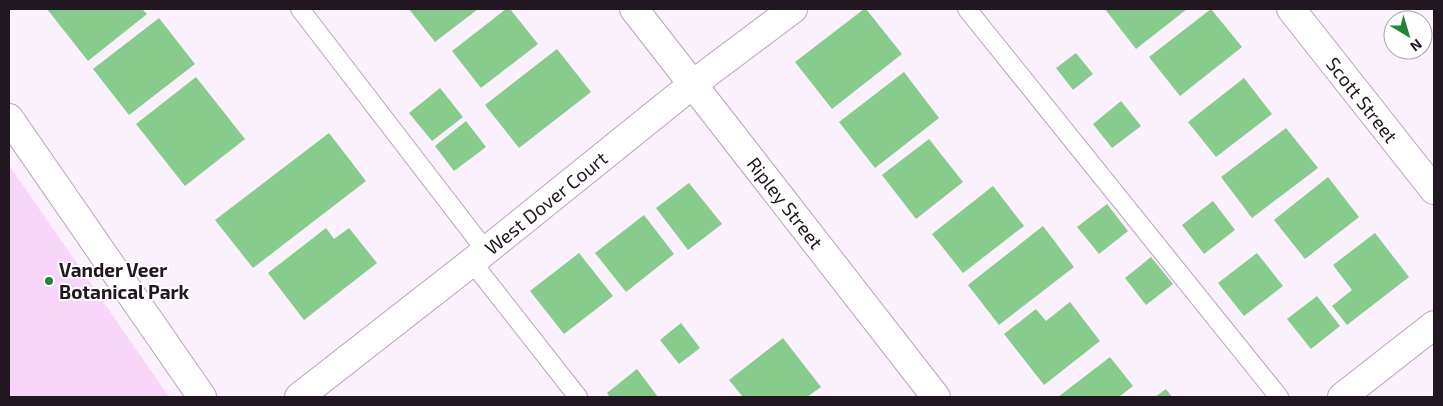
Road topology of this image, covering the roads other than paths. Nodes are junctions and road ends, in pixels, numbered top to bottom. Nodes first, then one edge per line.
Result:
1 (300, 9) edge
2 (634, 9) edge
3 (793, 9) edge
4 (967, 9) edge
5 (1291, 9) edge
6 (693, 84) junction
7 (9, 118) edge
8 (1434, 190) edge
9 (479, 256) junction
10 (1434, 325) edge
11 (202, 397) edge
12 (299, 397) edge
13 (578, 397) edge
14 (936, 397) edge
15 (1279, 397) edge
16 (1342, 397) edge

1 - 9 lane
2 - 6 main road, Ripley Street
3 - 6 main road, West Dover Court
4 - 15 lane
5 - 8 main road, Scott Street
6 - 9 main road, West Dover Court
6 - 14 main road, Ripley Street
7 - 11 main road
9 - 12 main road, West Dover Court
9 - 13 lane
10 - 16 main road

